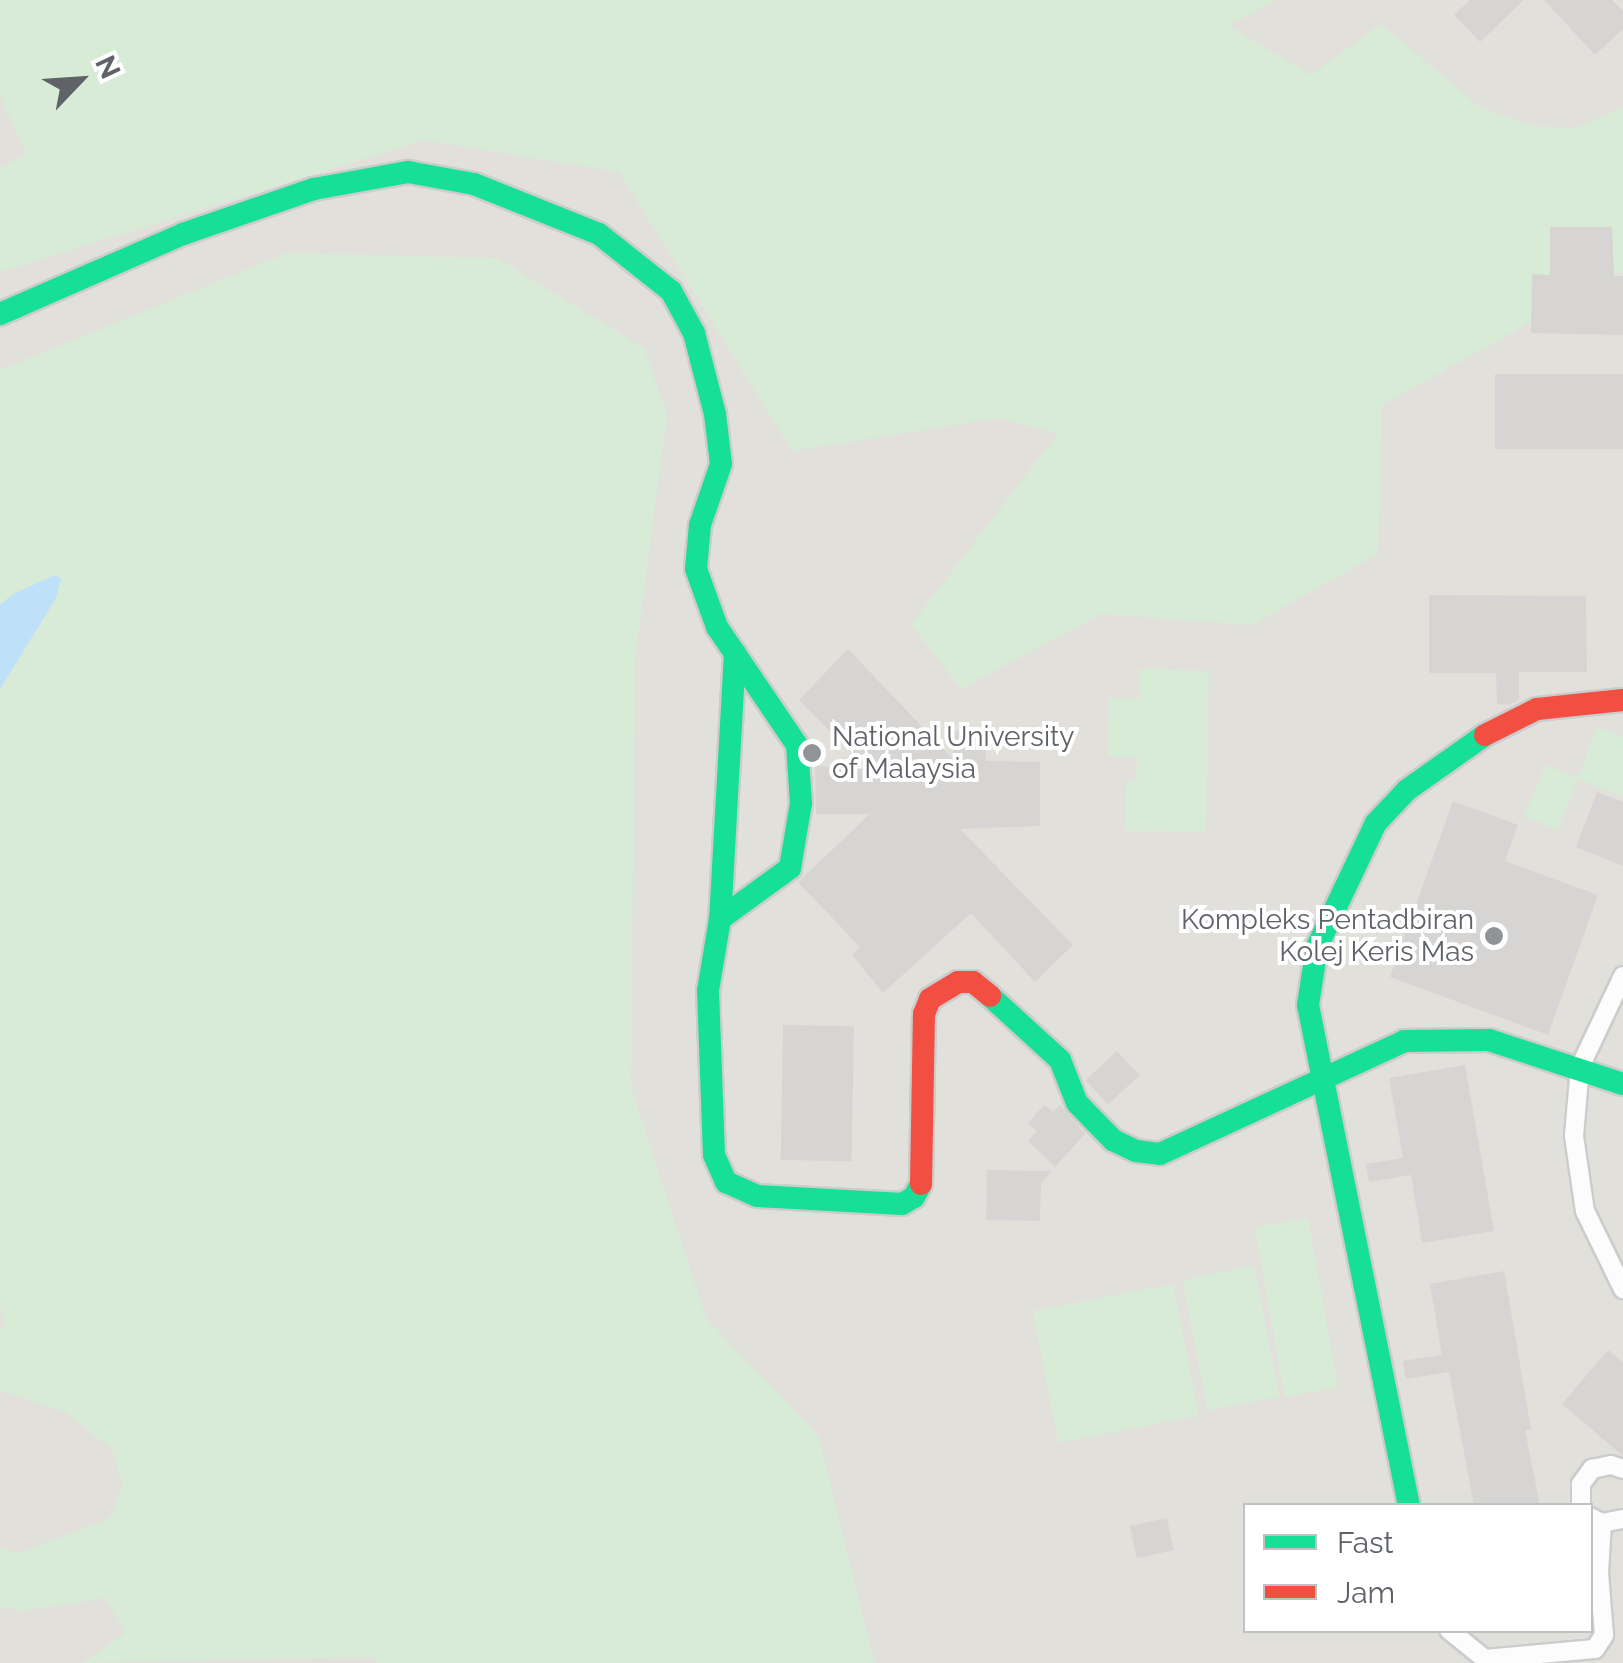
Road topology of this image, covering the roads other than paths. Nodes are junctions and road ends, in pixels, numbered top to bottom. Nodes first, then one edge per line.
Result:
1 (0, 314) edge
2 (735, 654) junction
3 (1623, 700) edge
4 (720, 919) junction
5 (1623, 976) edge
6 (1580, 1067) junction
7 (1320, 1078) junction
8 (1623, 1084) edge
9 (1623, 1289) edge
10 (1623, 1470) edge
11 (1408, 1503) edge
12 (1582, 1503) edge
13 (1623, 1519) edge
14 (1596, 1520) edge
15 (1452, 1633) edge

1 - 2 street
2 - 4 street
2 - 4 street
3 - 7 street
4 - 7 street
5 - 6 street
6 - 7 street
6 - 8 street
6 - 9 street
7 - 11 street
10 - 12 street
13 - 14 street
14 - 15 street

